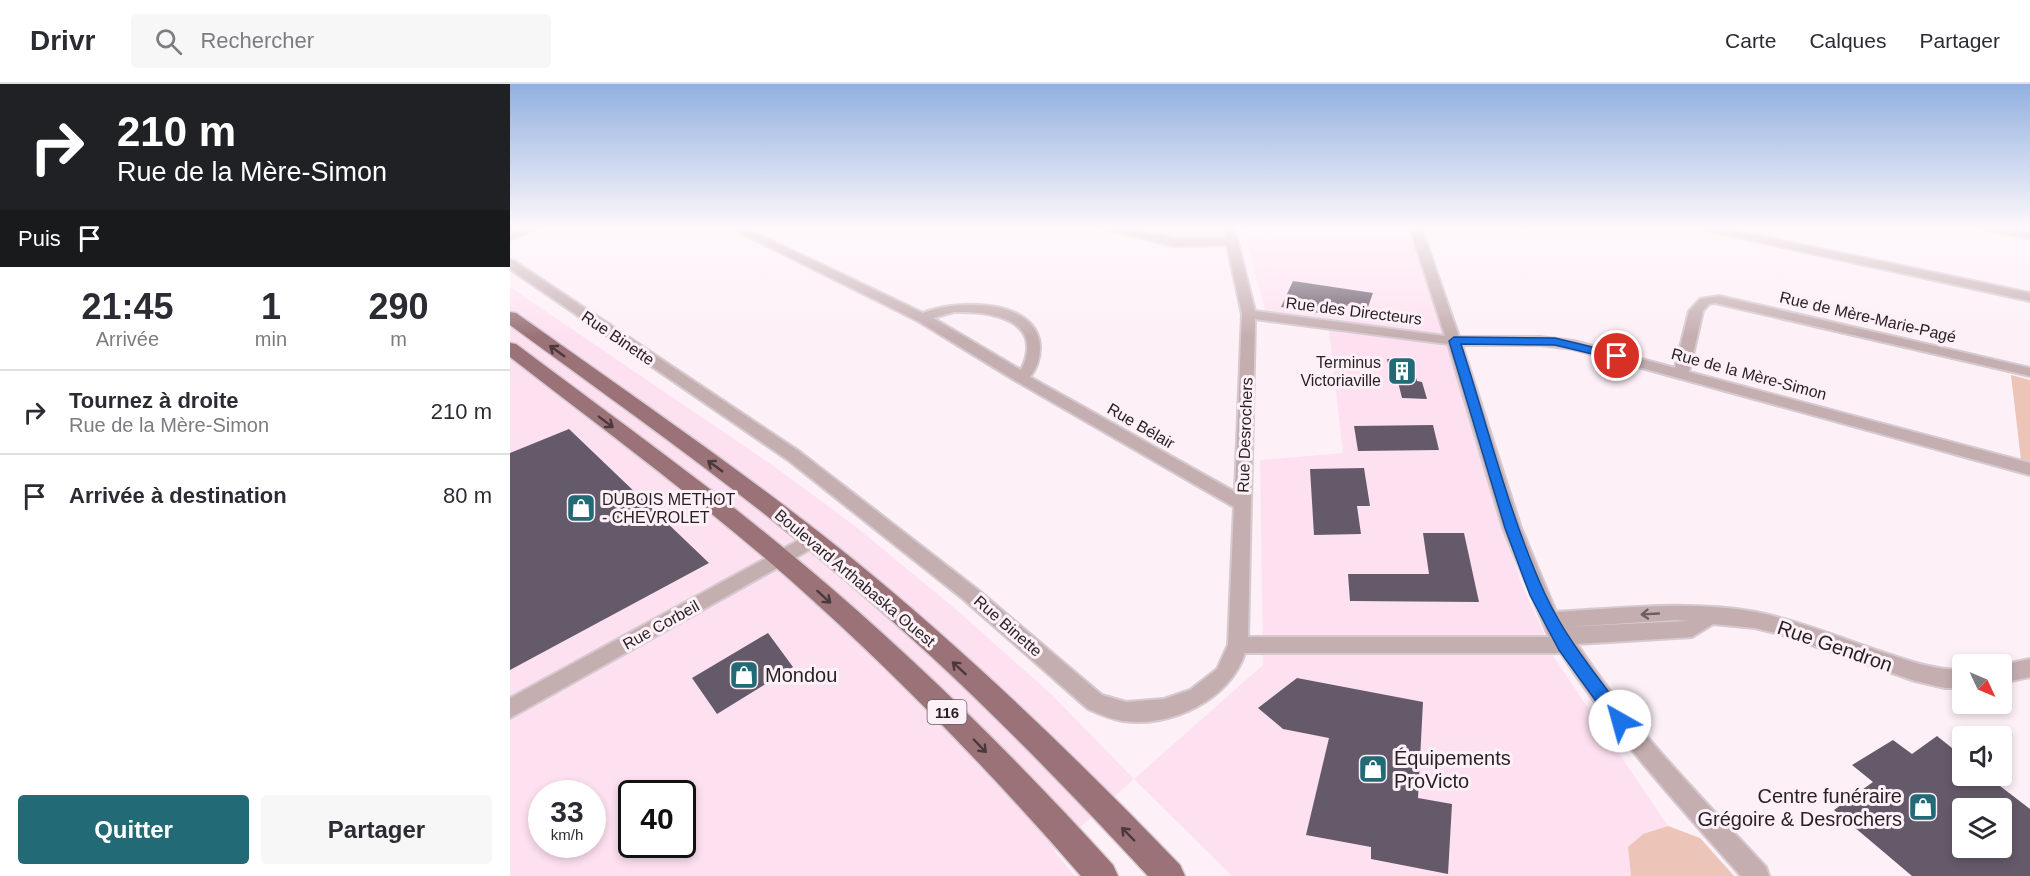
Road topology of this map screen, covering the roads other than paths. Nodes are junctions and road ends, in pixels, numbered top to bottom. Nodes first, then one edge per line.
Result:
1 (510, 264) edge
2 (813, 264) edge
3 (1237, 264) edge
4 (1429, 264) edge
5 (1878, 264) edge
6 (2030, 297) edge
7 (1249, 314) junction
8 (510, 317) edge
9 (923, 318) junction
10 (1454, 341) junction
11 (510, 348) edge
12 (2030, 372) edge
13 (1681, 374) junction
14 (1021, 378) junction
15 (2030, 469) edge
16 (1242, 504) junction
17 (812, 540) junction
18 (781, 558) junction
19 (1558, 634) junction
20 (1238, 645) junction
21 (2030, 668) edge
22 (2012, 672) edge
23 (1952, 679) edge
24 (510, 709) edge
25 (1102, 876) edge
26 (1169, 876) edge
27 (1757, 876) edge

1 - 20 street, Rue Binette
2 - 9 street, Rue Bélair
3 - 7 street, Rue Desrochers
4 - 10 street
5 - 6 street
7 - 10 street, Rue des Directeurs
7 - 16 street, Rue Desrochers
17 -> 8 main road, Boulevard Arthabaska Ouest / 116
9 - 14 street, Rue Bélair
9 - 14 street
10 - 13 street, Rue de la Mère-Simon
10 - 19 street
11 -> 18 main road, Boulevard Arthabaska Ouest / 116
12 - 13 street, Rue de Mère-Marie-Pagé
13 - 15 street, Rue de la Mère-Simon
14 - 16 street, Rue Bélair
16 - 20 street, Rue Desrochers
17 - 18 street, Rue Corbeil
26 -> 17 main road, Boulevard Arthabaska Ouest / 116
18 - 24 street, Rue Corbeil
18 -> 25 main road, Boulevard Arthabaska Ouest / 116
19 - 20 street
19 - 23 street, Rue Gendron
19 - 27 street
21 - 22 street

